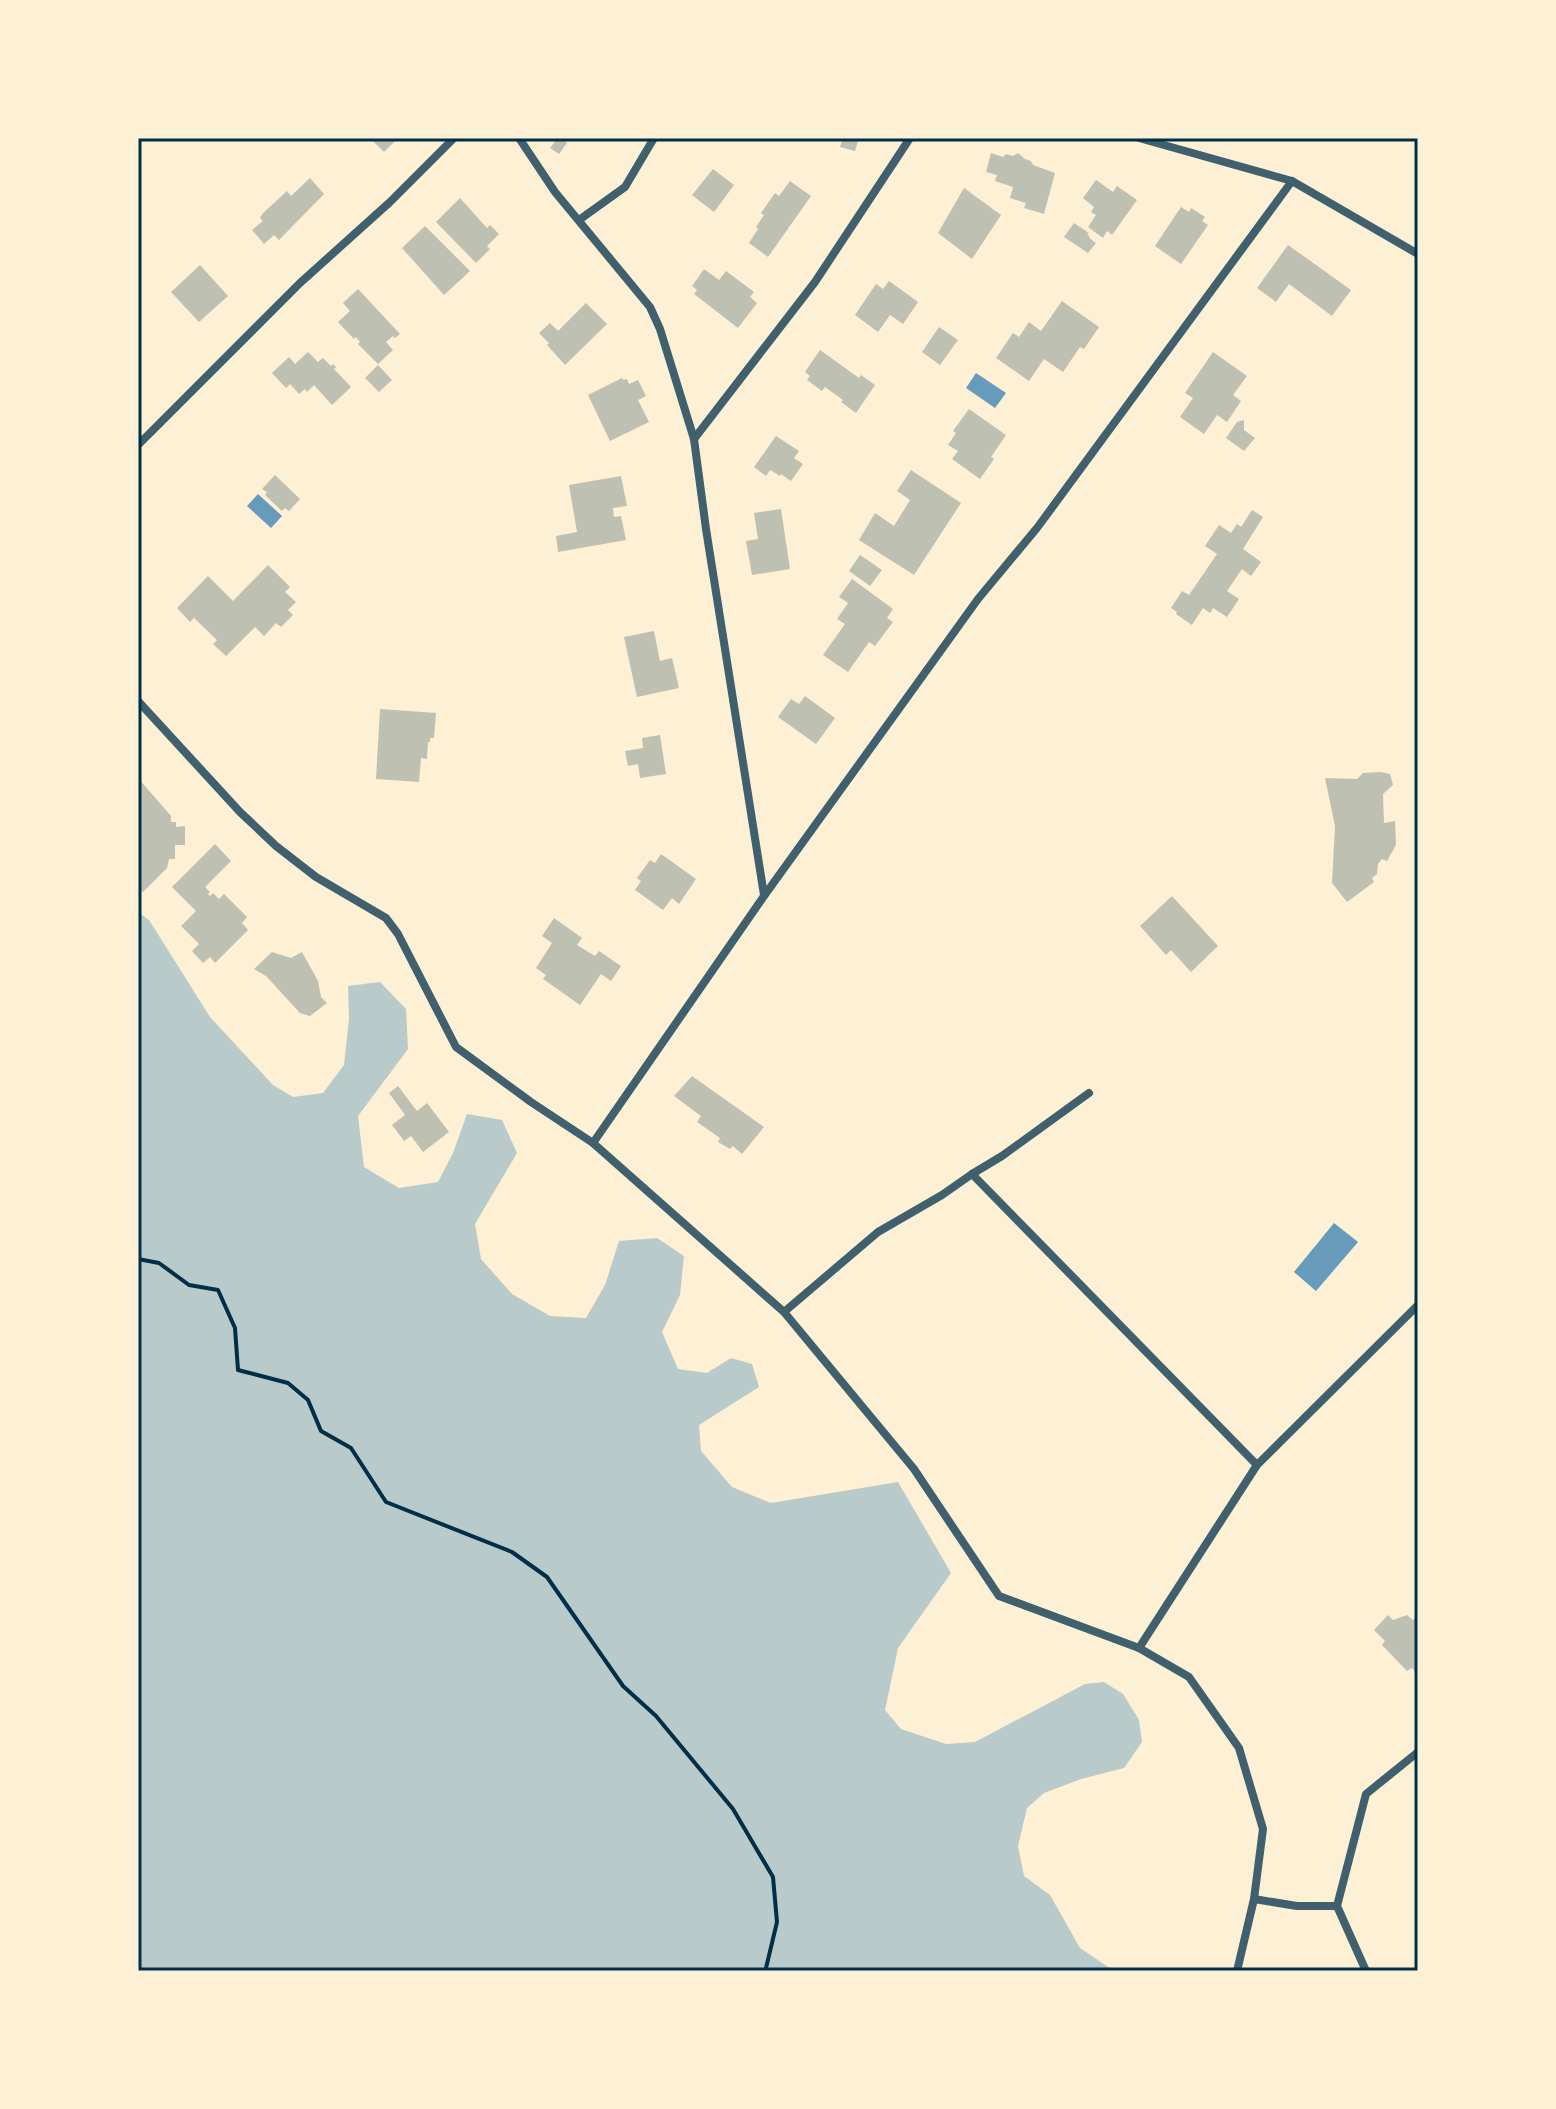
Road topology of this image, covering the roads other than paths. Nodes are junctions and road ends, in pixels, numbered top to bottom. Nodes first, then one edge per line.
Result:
1 (454, 138) edge
2 (519, 138) edge
3 (654, 138) edge
4 (910, 138) edge
5 (1139, 138) edge
6 (1292, 181) junction
7 (579, 220) junction
8 (1418, 254) edge
9 (694, 439) junction
10 (138, 445) edge
11 (138, 701) edge
12 (764, 896) junction
13 (1089, 1093) dead end
14 (593, 1143) junction
15 (972, 1174) junction
16 (1418, 1305) edge
17 (784, 1312) junction
18 (1257, 1465) junction
19 (1139, 1648) junction
20 (1418, 1752) edge
21 (1254, 1899) junction
22 (1337, 1906) junction
23 (1237, 1971) edge
24 (1366, 1971) edge

1 - 10 street
2 - 7 street
3 - 7 street
4 - 9 street
5 - 6 street
6 - 8 street
6 - 12 street
7 - 9 street
9 - 12 street
11 - 14 street
12 - 14 street
13 - 15 street
14 - 17 street
15 - 17 street
15 - 18 street
16 - 18 street
17 - 19 street
18 - 19 street
19 - 21 street
20 - 22 street
21 - 22 street
21 - 23 street
22 - 24 street

